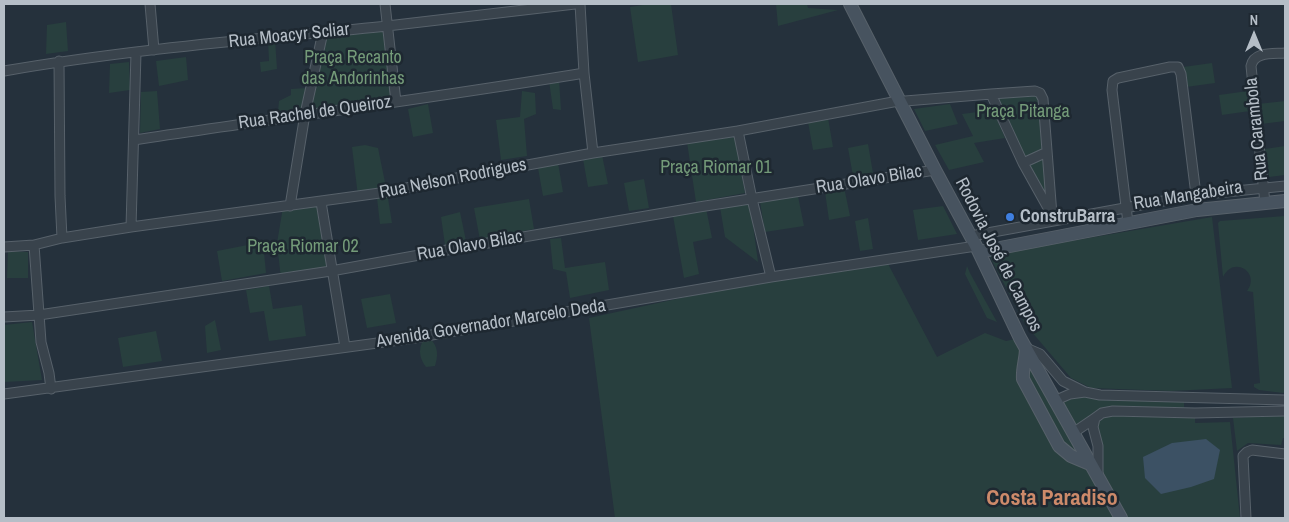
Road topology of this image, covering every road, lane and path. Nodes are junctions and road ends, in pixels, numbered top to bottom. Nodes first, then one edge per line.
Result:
1 (150, 4) edge
2 (385, 4) edge
3 (575, 4) edge
4 (580, 4) edge
5 (850, 4) edge
6 (387, 26) junction
7 (323, 32) junction
8 (154, 50) junction
9 (136, 53) junction
10 (1285, 53) edge
11 (59, 61) junction
12 (4, 71) edge
13 (584, 73) junction
14 (991, 94) junction
15 (396, 102) junction
16 (900, 102) junction
17 (305, 114) junction
18 (738, 131) junction
19 (134, 140) junction
20 (1048, 152) junction
21 (593, 153) junction
22 (1023, 163) junction
23 (935, 170) junction
24 (1285, 186) edge
25 (1263, 188) junction
26 (1196, 195) junction
27 (752, 199) junction
28 (1285, 200) edge
29 (321, 202) junction
30 (1265, 202) junction
31 (290, 206) junction
32 (1126, 209) junction
33 (1053, 218) junction
34 (1128, 223) junction
35 (131, 227) junction
36 (62, 238) junction
37 (34, 245) junction
38 (976, 245) junction
39 (4, 246) edge
40 (331, 271) junction
41 (771, 277) junction
42 (39, 315) junction
43 (4, 316) edge
44 (345, 347) junction
45 (1026, 348) junction
46 (51, 389) junction
47 (1085, 392) junction
48 (4, 394) edge
49 (1183, 397) junction
50 (1240, 398) junction
51 (1285, 400) edge
52 (1054, 401) junction
53 (1285, 411) edge
54 (1240, 412) junction
55 (1184, 413) junction
56 (1044, 416) junction
57 (1095, 418) junction
58 (1073, 433) junction
59 (1052, 435) junction
60 (1285, 454) edge
61 (1090, 464) junction
62 (1098, 478) junction
63 (1121, 518) edge
64 (1246, 518) edge

1 - 8 street
2 - 6 street
3 - 6 street, Rua Moacyr Scliar
4 - 13 street
5 - 16 main road, Rodovia José de Campos
6 - 7 street, Rua Moacyr Scliar
6 - 15 street
7 - 8 street, Rua Moacyr Scliar
7 - 17 street
8 - 9 street, Rua Moacyr Scliar
9 - 11 street, Rua Moacyr Scliar
9 - 19 street
10 - 25 street, Rua Carambola
11 - 12 street, Rua Moacyr Scliar
11 - 36 street
13 - 15 street, Rua Rachel de Queiroz
13 - 21 street
14 - 16 street, Rua Nelson Rodrigues
14 - 20 street
14 - 22 street
15 - 17 street, Rua Rachel de Queiroz
16 - 18 street, Rua Nelson Rodrigues
16 - 23 main road, Rodovia José de Campos
17 - 19 street, Rua Rachel de Queiroz
17 - 31 street
18 - 21 street, Rua Nelson Rodrigues
18 - 27 street
19 - 35 street
20 - 22 street
20 - 33 street
21 - 29 street, Rua Nelson Rodrigues
22 - 33 street
23 - 27 street, Rua Olavo Bilac
23 - 38 main road, Rodovia José de Campos
24 - 25 street, Avenida Governador Marcelo Deda
25 - 26 street, Avenida Governador Marcelo Deda
25 - 30 street, Rua Carambola
26 - 32 street, Avenida Governador Marcelo Deda
26 - 32 street
27 - 40 street, Rua Olavo Bilac
27 - 41 street
28 - 30 main road, Rua Mangabeira
29 - 31 street, Rua Nelson Rodrigues
29 - 40 street
30 - 34 main road, Rua Mangabeira
31 - 35 street, Rua Nelson Rodrigues
32 - 33 street, Avenida Governador Marcelo Deda
32 - 34 street
33 - 38 street, Avenida Governador Marcelo Deda
34 - 38 main road, Rua Mangabeira
35 - 36 street, Rua Nelson Rodrigues
36 - 37 street, Rua Nelson Rodrigues
37 - 39 street, Rua Nelson Rodrigues
37 - 42 street
38 - 41 street, Avenida Governador Marcelo Deda
38 - 45 main road, Rodovia José de Campos
40 - 42 street, Rua Olavo Bilac
40 - 44 street
41 - 44 street, Avenida Governador Marcelo Deda
42 - 43 street, Rua Olavo Bilac
42 - 46 street
44 - 46 street, Avenida Governador Marcelo Deda
45 - 47 street
45 - 52 main road, Rodovia José de Campos
45 - 56 main road
46 - 48 street, Avenida Governador Marcelo Deda
47 - 49 street
47 - 52 street
49 - 50 street
49 - 55 street
50 - 51 street
50 - 54 street
52 - 56 main road
52 - 58 main road, Rodovia José de Campos
53 - 54 street
54 - 55 street
55 - 57 street
56 - 59 main road
57 - 58 street
57 - 62 street
58 - 59 main road
58 - 61 main road, Rodovia José de Campos
59 - 61 main road
60 - 64 street
61 - 62 main road, Rodovia José de Campos
62 - 63 main road, Rodovia José de Campos

